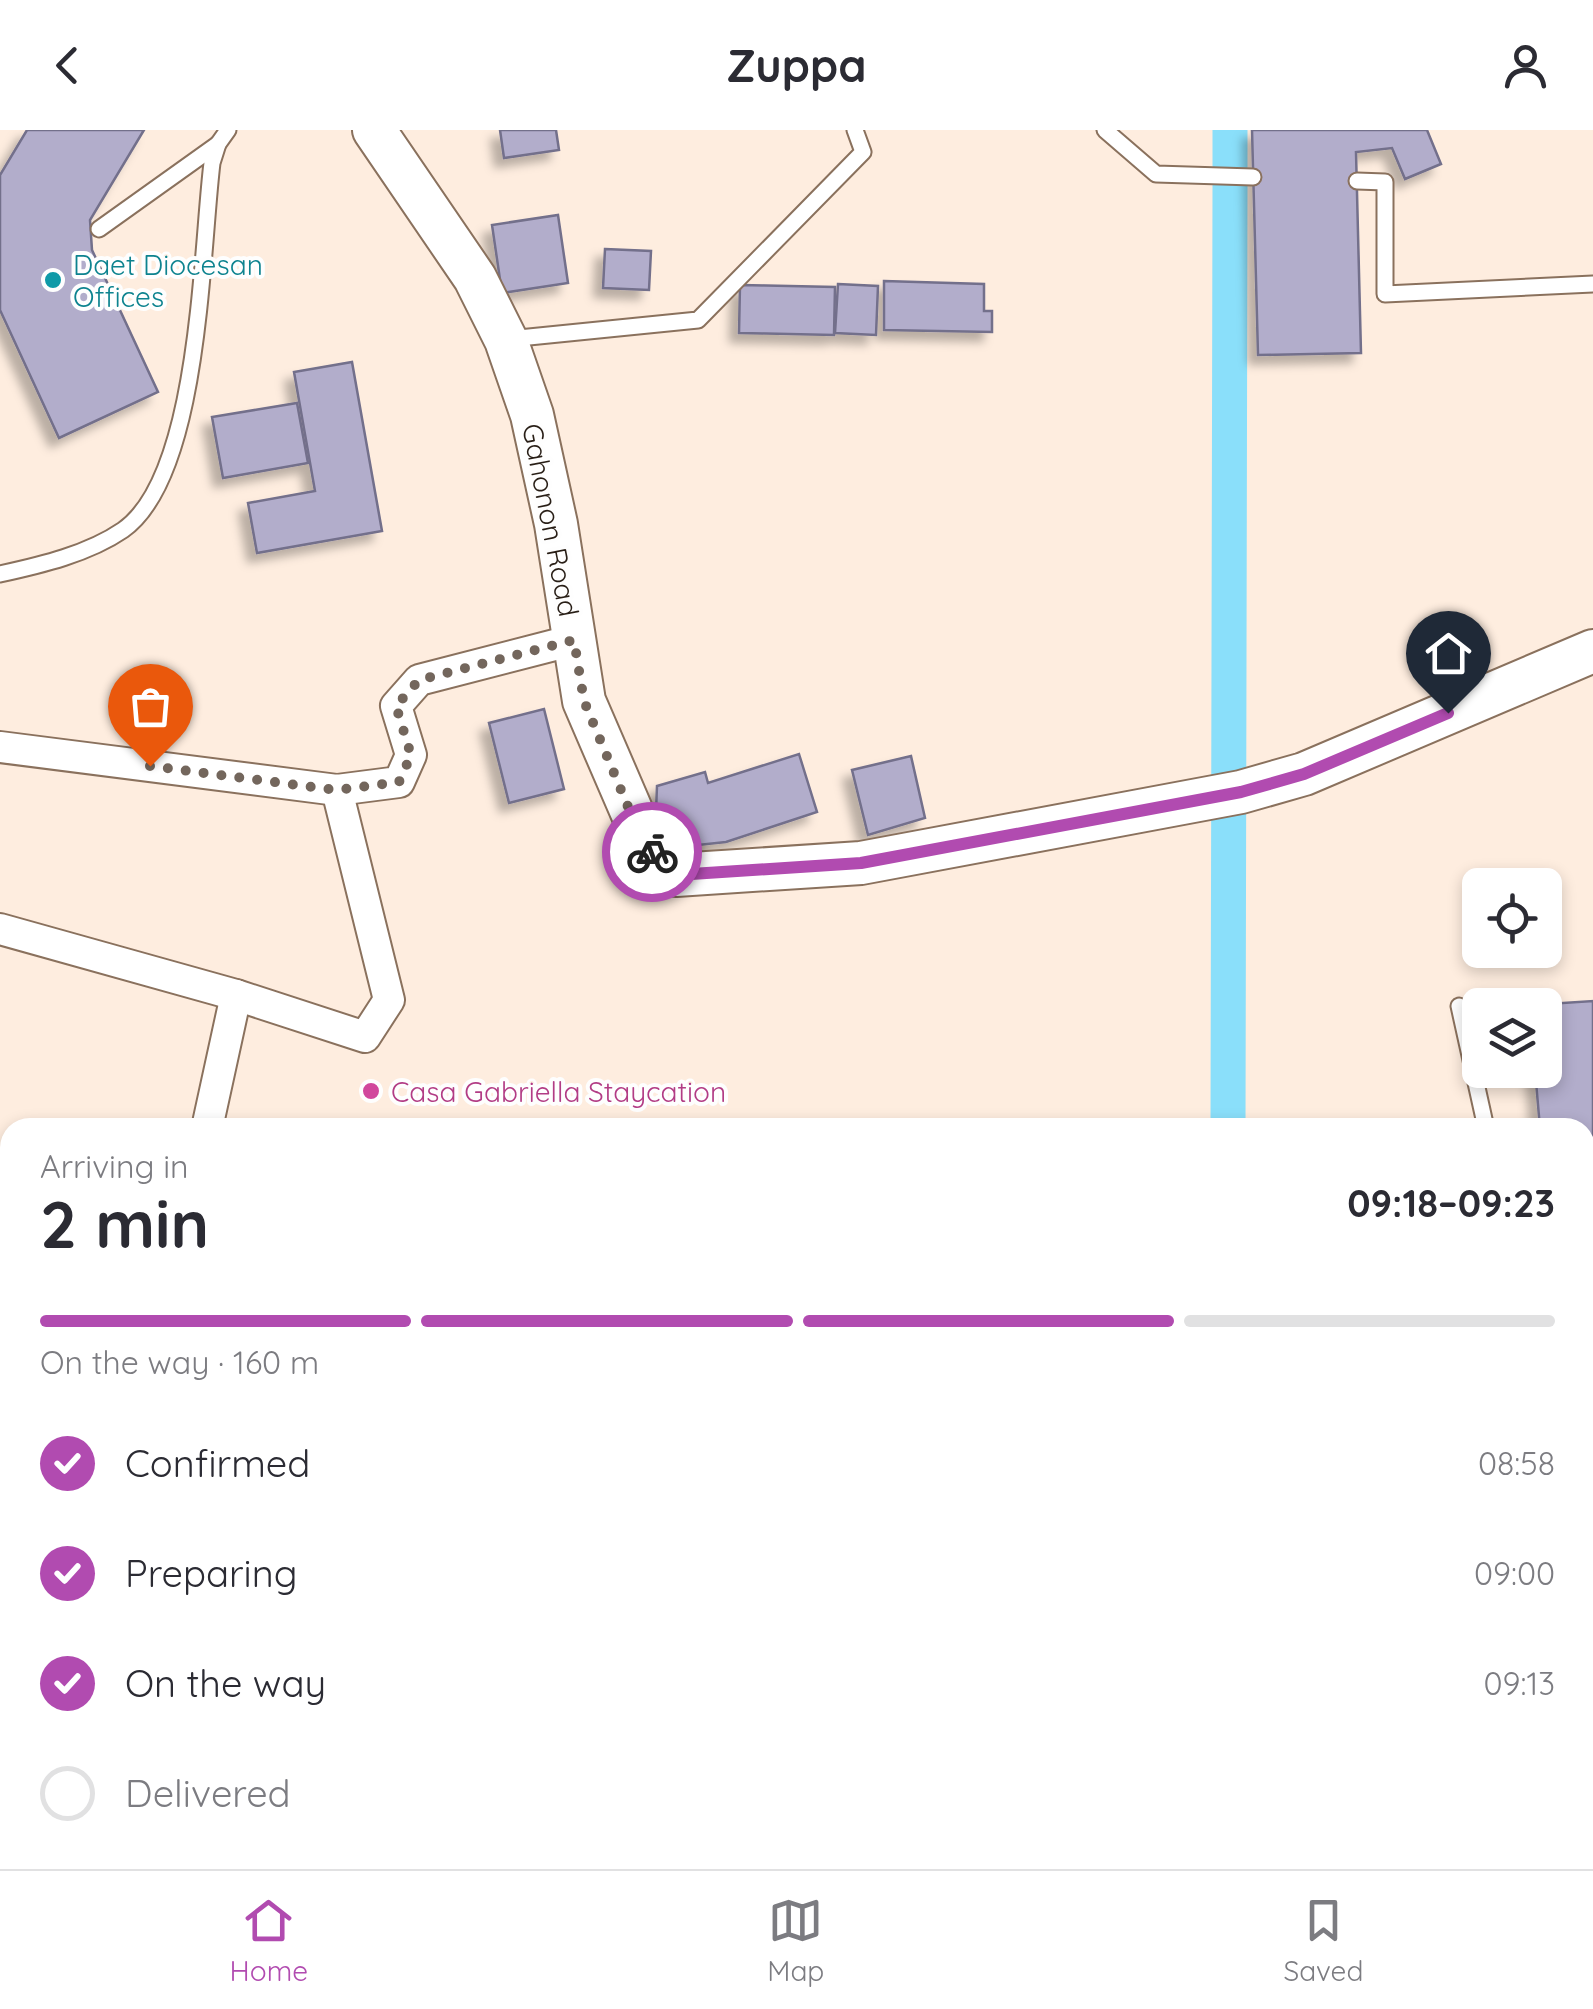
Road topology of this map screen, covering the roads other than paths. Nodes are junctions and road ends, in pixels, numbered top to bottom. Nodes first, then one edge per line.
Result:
1 (228, 130) edge
2 (374, 130) edge
3 (855, 130) edge
4 (1106, 130) edge
5 (218, 144) junction
6 (1254, 177) dead end
7 (1356, 181) dead end
8 (99, 229) dead end
9 (1593, 284) edge
10 (506, 340) junction
11 (0, 574) edge
12 (574, 640) junction
13 (1593, 652) edge
14 (0, 746) edge
15 (336, 790) junction
16 (0, 928) edge
17 (236, 995) junction
18 (1459, 1006) dead end
19 (209, 1118) edge
20 (1484, 1118) edge

1 - 5 lane
2 - 10 street, Gahonon Road
3 - 10 lane
4 - 6 lane
5 - 8 lane
5 - 11 lane
7 - 9 lane
10 - 12 street, Gahonon Road
12 - 13 street, Gahonon Road
12 - 15 street
14 - 15 street
15 - 17 street
16 - 17 street
17 - 19 street
18 - 20 lane

